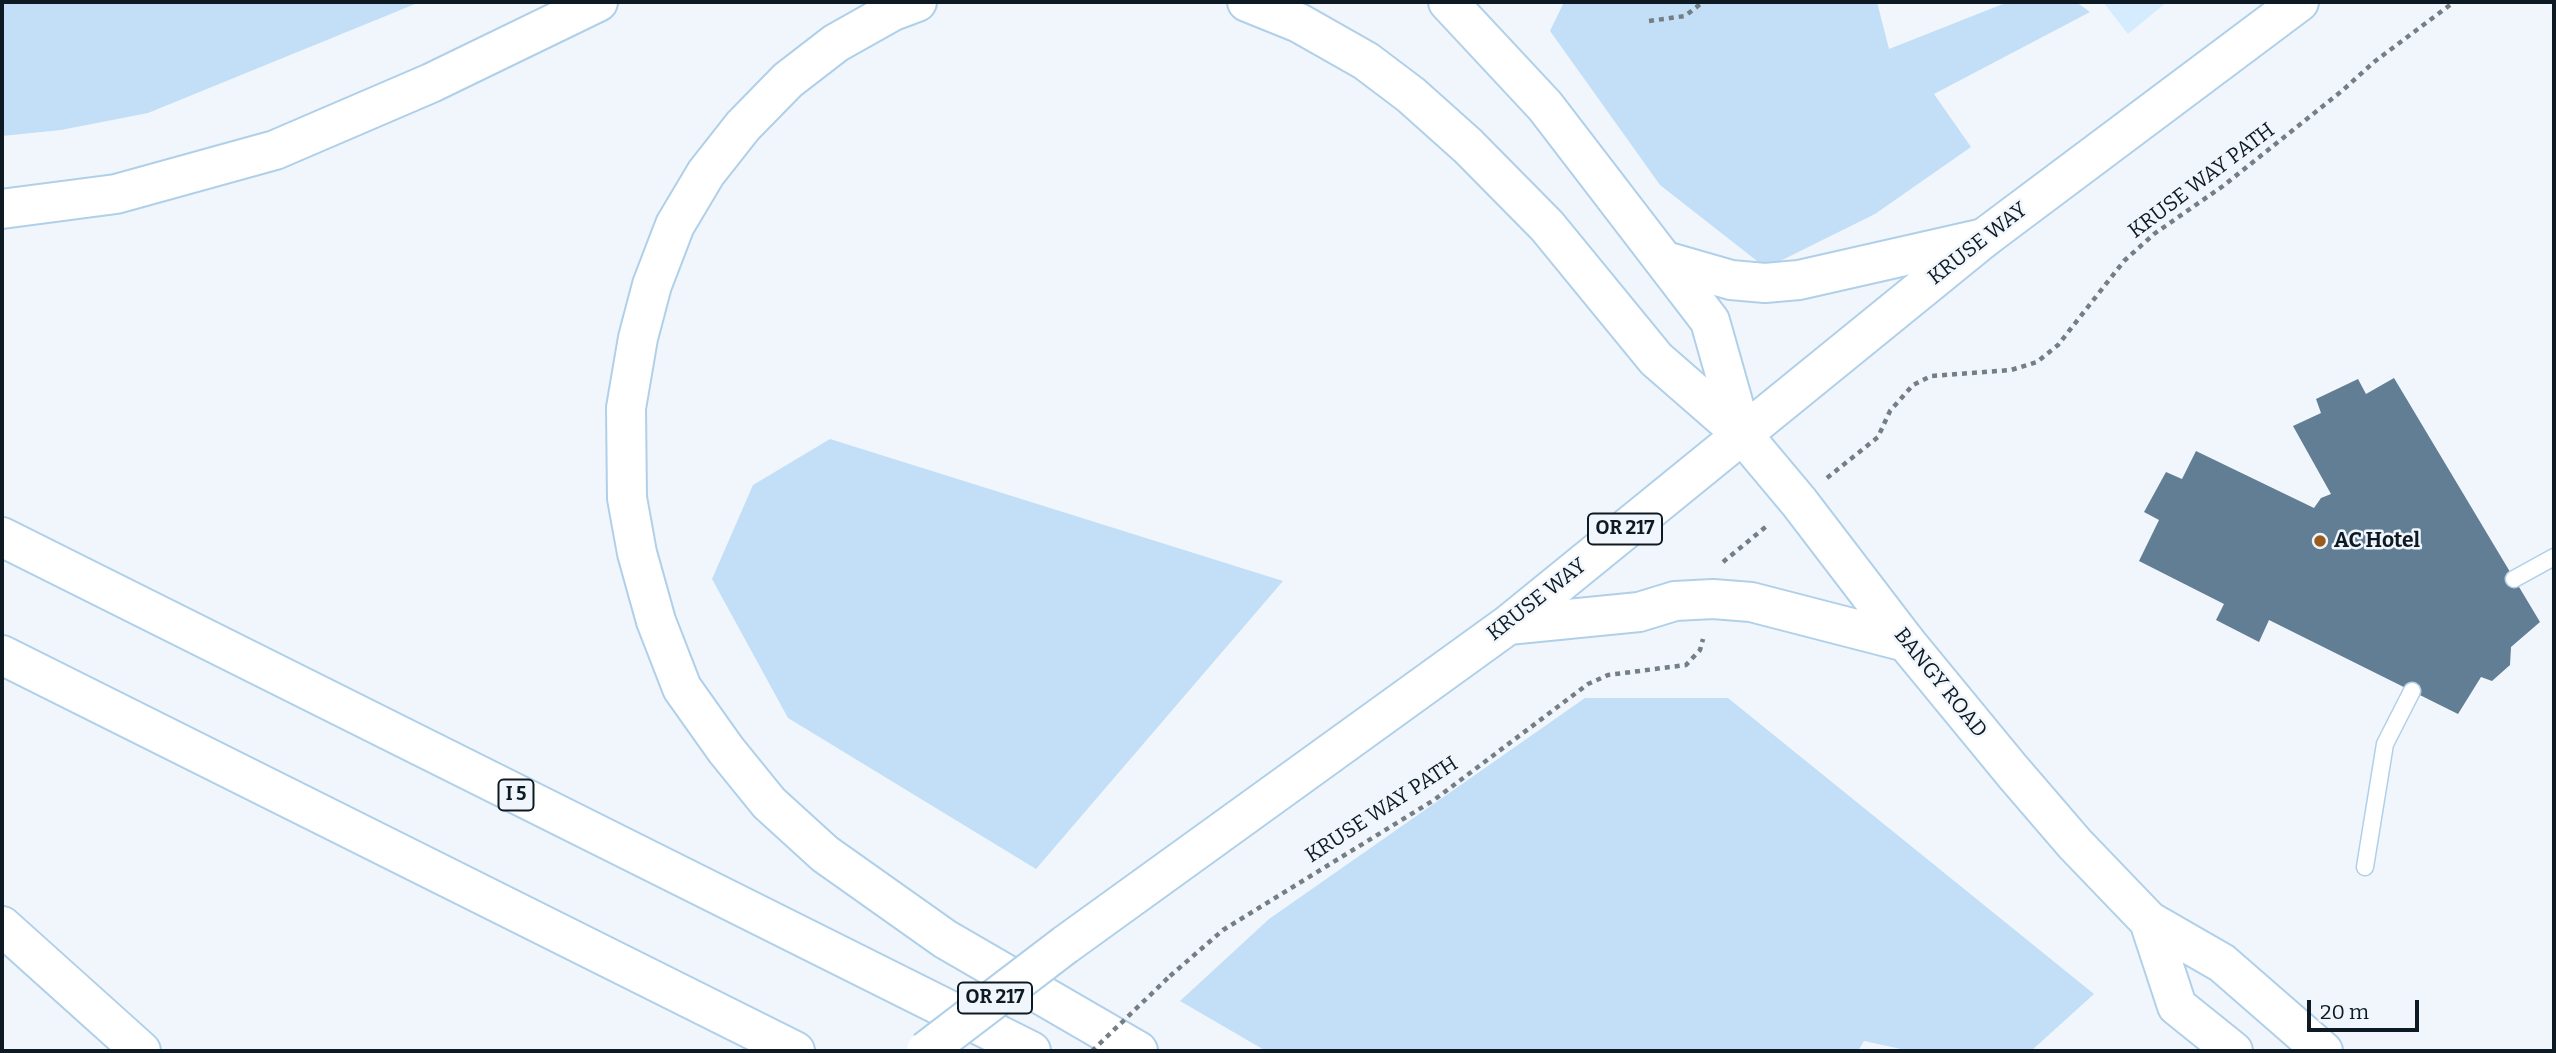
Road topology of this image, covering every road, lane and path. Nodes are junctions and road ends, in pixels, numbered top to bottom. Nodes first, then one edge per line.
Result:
1 (598, 2) edge
2 (917, 2) edge
3 (1247, 2) edge
4 (1448, 2) edge
5 (1703, 2) edge
6 (2299, 2) edge
7 (2454, 2) edge
8 (1649, 21) dead end
9 (2, 209) edge
10 (1984, 238) junction
11 (1665, 261) junction
12 (1742, 434) junction
13 (1878, 437) dead end
14 (2, 537) edge
15 (2554, 557) edge
16 (2514, 579) dead end
17 (1508, 625) junction
18 (1704, 636) dead end
19 (1906, 642) junction
20 (2, 655) edge
21 (2412, 691) dead end
22 (2365, 867) dead end
23 (2149, 921) junction
24 (2, 926) edge
25 (141, 1051) edge
26 (794, 1051) edge
27 (926, 1051) edge
28 (1031, 1051) edge
29 (1093, 1051) edge
30 (1138, 1051) edge
31 (2233, 1051) edge
32 (2323, 1051) edge

1 - 9 main road
2 - 30 main road
3 - 12 main road
4 - 11 main road
5 - 8 path
6 - 10 main road, KRUSE WAY
7 - 13 path, KRUSE WAY PATH
10 - 11 main road
10 - 12 main road, KRUSE WAY
11 - 12 main road
12 - 17 main road, KRUSE WAY / OR 217
12 - 19 main road, BANGY ROAD
14 - 28 main road, I 5
15 - 16 lane
17 - 19 main road
17 - 27 main road, KRUSE WAY / OR 217, bridge
18 - 29 path, KRUSE WAY PATH, bridge
19 - 23 main road, BANGY ROAD
20 - 26 main road
21 - 22 lane
23 - 31 main road, BANGY ROAD
23 - 32 main road, BANGY ROAD
24 - 25 main road

